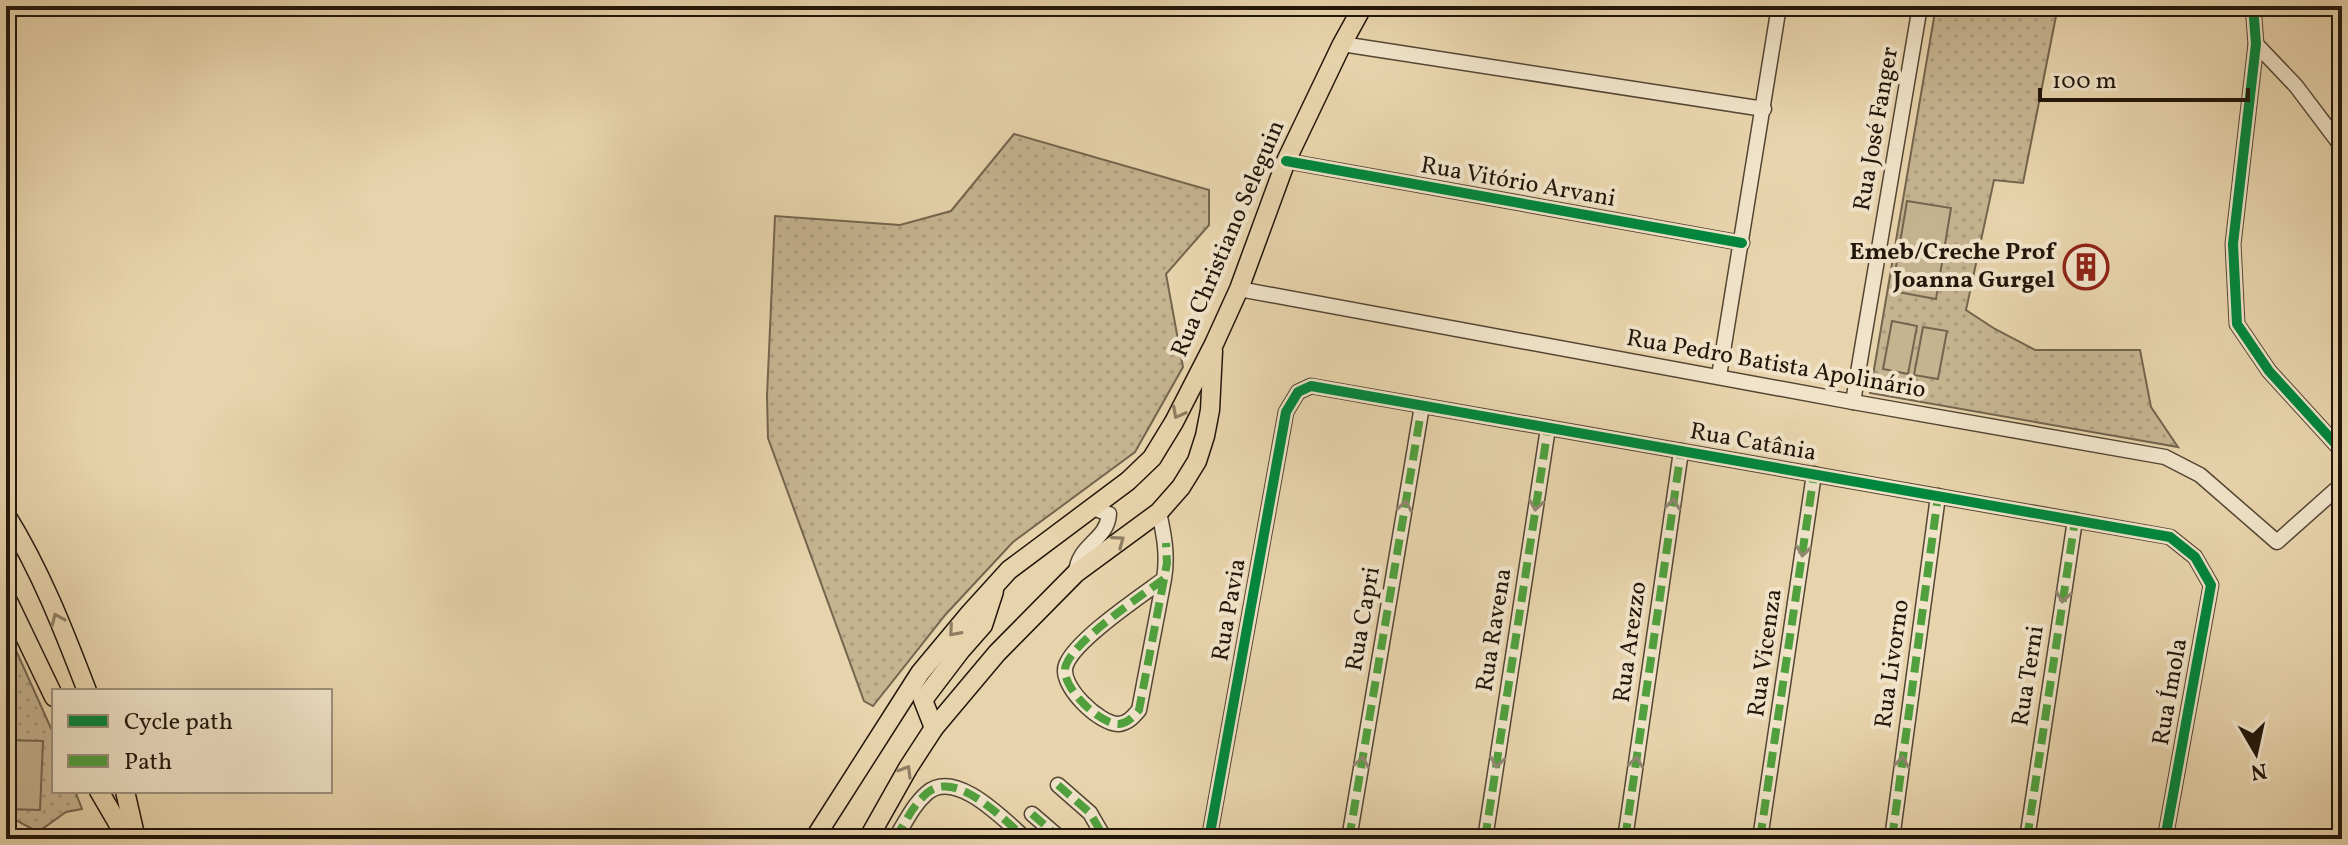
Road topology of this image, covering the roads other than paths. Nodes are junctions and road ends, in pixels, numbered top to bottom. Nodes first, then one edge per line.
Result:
1 (1363, 6) edge
2 (1779, 6) edge
3 (1920, 6) edge
4 (2253, 6) edge
5 (1342, 44) junction
6 (2256, 44) junction
7 (1764, 109) junction
8 (2342, 147) edge
9 (1286, 161) junction
10 (1742, 243) junction
11 (1239, 289) junction
12 (1214, 344) junction
13 (1719, 376) junction
14 (1298, 392) joint
15 (1853, 402) junction
16 (1422, 406) junction
17 (1548, 428) junction
18 (1681, 451) junction
19 (2342, 451) edge
20 (1814, 474) junction
21 (2342, 484) edge
22 (1938, 496) junction
23 (1093, 508) junction
24 (1159, 512) junction
25 (6, 515) edge
26 (2075, 520) junction
27 (2195, 557) joint
28 (1076, 573) junction
29 (1164, 579) junction
30 (996, 585) junction
31 (6, 597) edge
32 (1122, 611) junction
33 (1156, 617) junction
34 (86, 689) edge
35 (52, 693) edge
36 (934, 728) junction
37 (1058, 785) dead end
38 (100, 793) edge
39 (125, 793) edge
40 (1032, 814) dead end
41 (127, 839) edge
42 (136, 839) edge
43 (814, 839) edge
44 (868, 839) edge
45 (895, 839) edge
46 (1026, 839) edge
47 (1061, 839) edge
48 (1105, 839) edge
49 (1209, 839) edge
50 (1349, 839) edge
51 (1485, 839) edge
52 (1625, 839) edge
53 (1760, 839) edge
54 (1892, 839) edge
55 (2027, 839) edge
56 (2165, 839) edge

1 - 5 main road, Rua Christiano Seleguin
2 - 7 street
3 - 15 street, Rua José Fanger
4 - 6 street
5 - 7 street
5 - 9 main road, Rua Christiano Seleguin
6 - 8 street
6 - 19 street
7 - 10 street
9 - 10 street, Rua Vitório Arvani
9 - 11 main road, Rua Christiano Seleguin
10 - 13 street
11 - 12 main road, Rua Christiano Seleguin
11 - 13 street, Rua Pedro Batista Apolinário
12 -> 23 main road, Rua Christiano Seleguin
12 - 24 main road
13 - 15 street, Rua Pedro Batista Apolinário
14 - 16 street, Rua Catânia
14 - 49 street, Rua Pavia
15 - 21 street, Rua Pedro Batista Apolinário
16 - 17 street, Rua Catânia
50 -> 16 street, Rua Capri
17 - 18 street, Rua Catânia
17 -> 51 street, Rua Ravena
18 - 20 street, Rua Catânia
52 -> 18 street, Rua Arezzo
20 - 22 street, Rua Catânia
20 -> 53 street, Rua Vicenza
22 - 26 street, Rua Catânia
54 -> 22 street, Rua Livorno
23 - 28 street
23 - 30 main road, Rua Christiano Seleguin
28 -> 24 main road
24 - 29 street
34 -> 25 main road
26 - 27 street, Rua Catânia
26 -> 55 street, Rua Terni
27 - 56 street, Rua Ímola
28 - 36 main road
29 - 32 street
29 - 33 street
30 - 36 main road
30 -> 43 main road, Rua Christiano Seleguin
31 - 35 main road
32 - 33 street
32 - 33 street
44 -> 36 main road
37 - 48 street
38 - 41 main road
39 - 42 main road
40 - 47 street
45 - 46 street

